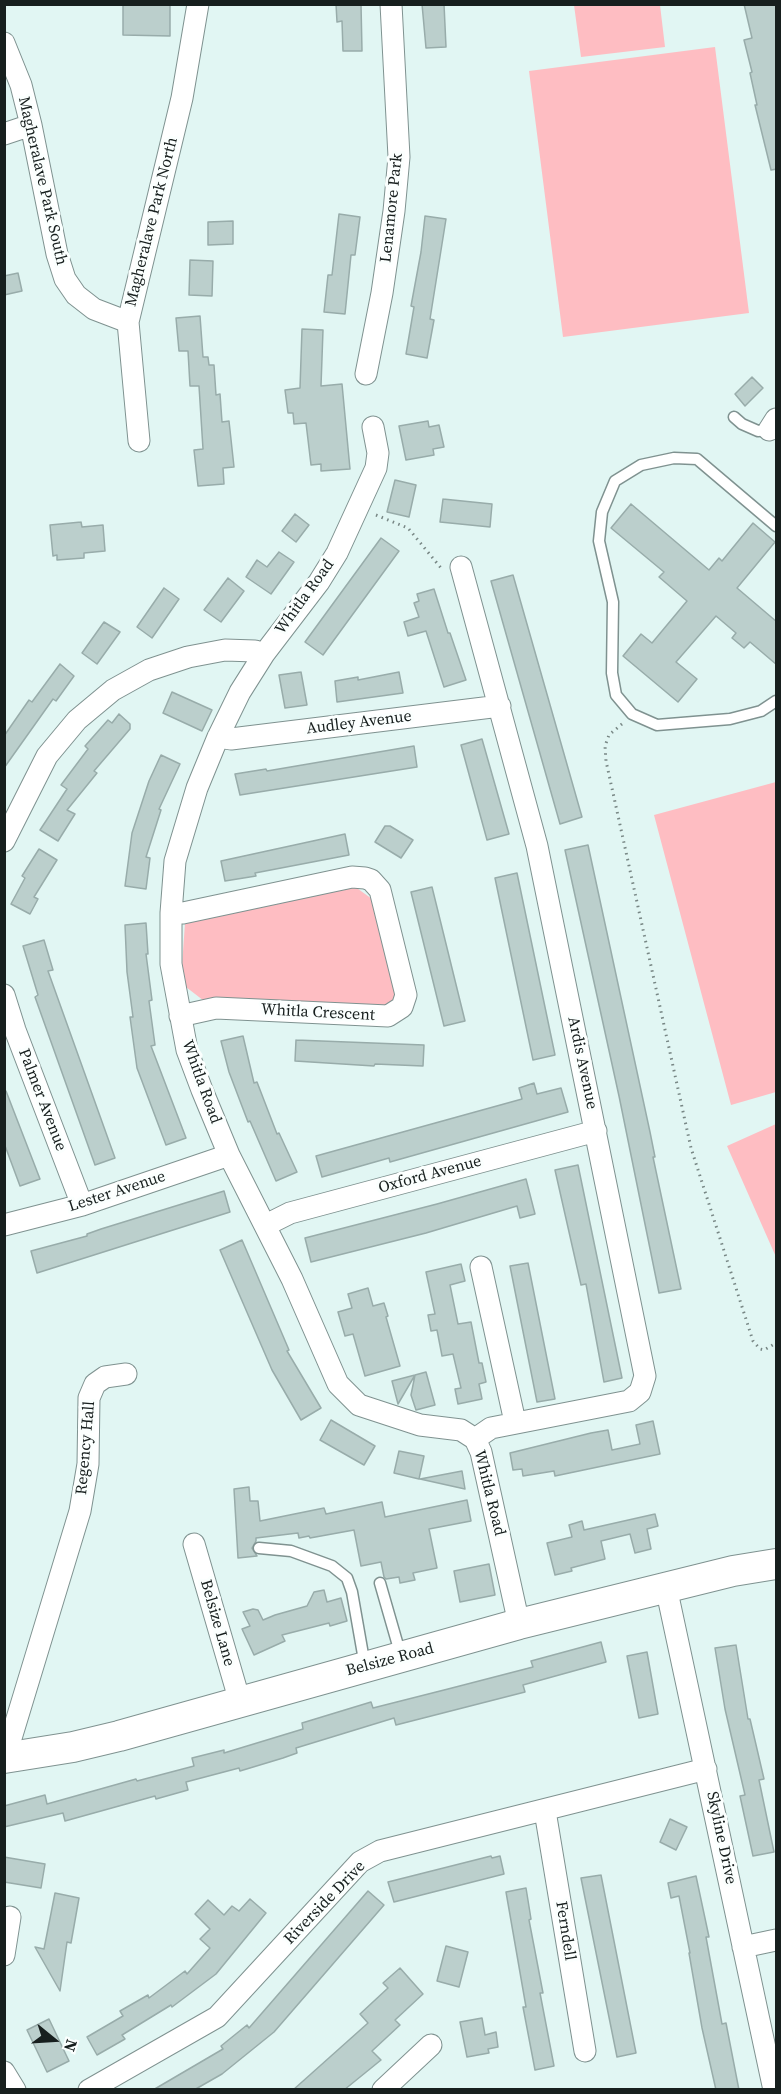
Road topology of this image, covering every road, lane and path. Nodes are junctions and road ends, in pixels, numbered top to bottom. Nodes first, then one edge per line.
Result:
1 (198, 4) edge
2 (391, 4) edge
3 (4, 43) edge
4 (32, 125) junction
5 (4, 134) edge
6 (128, 322) junction
7 (366, 374) dead end
8 (734, 417) dead end
9 (773, 424) edge
10 (373, 427) dead end
11 (139, 441) dead end
12 (358, 508) junction
13 (777, 526) edge
14 (461, 567) joint
15 (264, 654) junction
16 (777, 701) edge
17 (500, 706) junction
18 (632, 714) junction
19 (218, 737) junction
20 (4, 841) edge
21 (171, 913) junction
22 (4, 995) edge
23 (180, 1016) junction
24 (596, 1131) junction
25 (229, 1155) junction
26 (82, 1205) junction
27 (4, 1225) edge
28 (266, 1226) junction
29 (482, 1267) dead end
30 (777, 1343) edge
31 (126, 1374) dead end
32 (515, 1422) junction
33 (475, 1439) junction
34 (80, 1511) joint
35 (194, 1544) dead end
36 (259, 1548) dead end
37 (777, 1564) edge
38 (380, 1583) dead end
39 (666, 1587) junction
40 (519, 1624) junction
41 (401, 1657) junction
42 (365, 1667) junction
43 (240, 1702) junction
44 (5, 1758) edge
45 (706, 1769) junction
46 (545, 1811) junction
47 (10, 1917) dead end
48 (777, 1940) edge
49 (743, 1947) junction
50 (4, 1955) edge
51 (432, 2045) dead end
52 (772, 2053) edge
53 (586, 2054) dead end
54 (4, 2073) edge
55 (15, 2090) edge
56 (89, 2090) edge
57 (383, 2090) edge
58 (774, 2090) edge

1 - 6 street, Magheralave Park North
2 - 7 street, Lenamore Park
3 - 4 street, Magheralave Park South
4 - 5 street
4 - 6 street, Magheralave Park South
6 - 11 street, Magheralave Park North
8 - 9 lane
10 - 12 street, Whitla Road
12 - 14 path
12 - 15 street, Whitla Road
13 - 18 lane
14 - 17 street, Ardis Avenue
15 - 19 street, Whitla Road
15 - 20 street
16 - 18 lane
17 - 19 street, Audley Avenue
17 - 24 street, Ardis Avenue
18 - 30 path
19 - 21 street, Whitla Road
21 - 23 street, Whitla Road
21 - 23 street, Whitla Crescent
22 - 26 street, Palmer Avenue
23 - 25 street, Whitla Road
24 - 28 street, Oxford Avenue
24 - 32 street, Ardis Avenue
25 - 26 street, Lester Avenue
25 - 28 street, Whitla Road
26 - 27 street, Lester Avenue
28 - 33 street, Whitla Road
29 - 32 street
31 - 34 street, Regency Hall
32 - 33 street, Ardis Avenue
33 - 40 street, Whitla Road
34 - 44 street, Belsize Road
35 - 43 street, Belsize Lane
36 - 42 lane
37 - 39 street, Belsize Road
38 - 41 lane
39 - 40 street, Belsize Road
39 - 45 street, Skyline Drive
40 - 41 street, Belsize Road
41 - 42 street, Belsize Road
42 - 43 street, Belsize Road
43 - 44 street, Belsize Road
45 - 46 street, Riverside Drive
45 - 49 street, Skyline Drive
46 - 53 street, Ferndell
46 - 56 street, Riverside Drive
47 - 50 street
48 - 49 street
49 - 52 street, Skyline Drive
51 - 57 street
52 - 58 street, Skyline Drive
54 - 55 street

